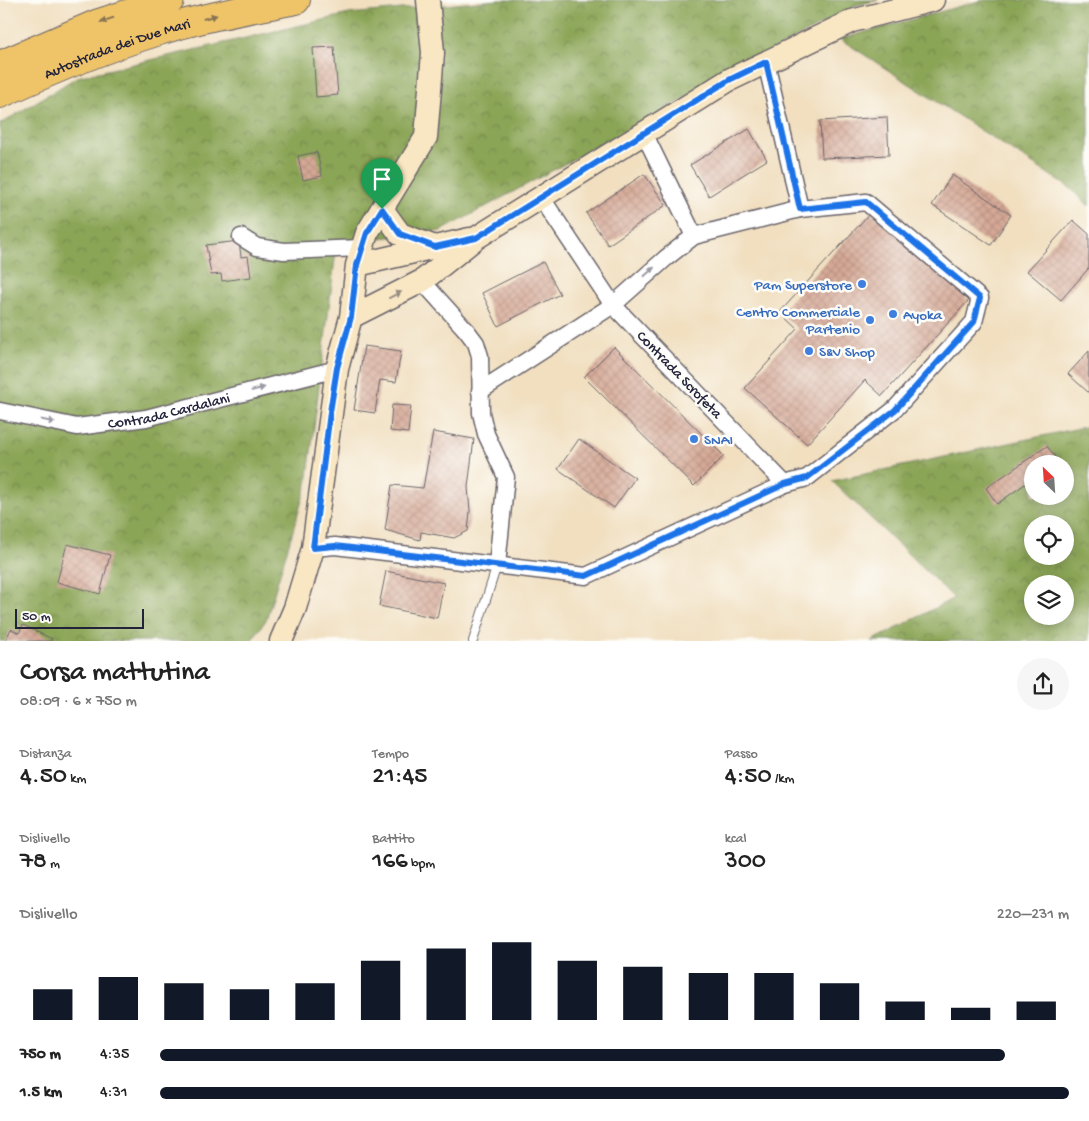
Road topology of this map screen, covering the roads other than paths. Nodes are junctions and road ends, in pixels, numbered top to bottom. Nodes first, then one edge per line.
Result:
1 (170, 0) edge
2 (296, 0) edge
3 (428, 0) edge
4 (933, 0) edge
5 (766, 62) junction
6 (0, 65) edge
7 (0, 94) edge
8 (644, 133) junction
9 (541, 198) junction
10 (382, 209) junction
11 (800, 209) junction
12 (694, 236) junction
13 (241, 237) dead end
14 (476, 238) junction
15 (435, 247) junction
16 (360, 256) junction
17 (422, 281) junction
18 (613, 305) junction
19 (351, 317) junction
20 (337, 368) junction
21 (480, 391) junction
22 (0, 411) edge
23 (785, 484) junction
24 (313, 548) junction
25 (497, 565) junction
26 (281, 641) edge
27 (473, 641) edge

1 -> 6 highway, Autostrada dei Due Mari
7 -> 2 highway, Autostrada dei Due Mari
3 - 10 street
4 - 5 street
5 - 8 street
5 - 11 street
8 - 9 street
8 - 12 street
9 - 14 street
9 - 18 street, Contrada Scrofeta
10 - 15 street
10 - 16 street
11 - 12 street
11 - 23 street
18 -> 12 street
13 - 16 street
14 - 15 street
14 - 17 street
15 - 16 street
16 - 19 street
19 -> 17 street
17 - 21 street
18 - 21 street
18 - 23 street, Contrada Scrofeta
19 - 20 street
22 -> 20 street, Contrada Cardalani
20 - 24 street
21 - 25 street
23 - 25 street
24 - 25 street
24 - 26 street
25 - 27 lane

